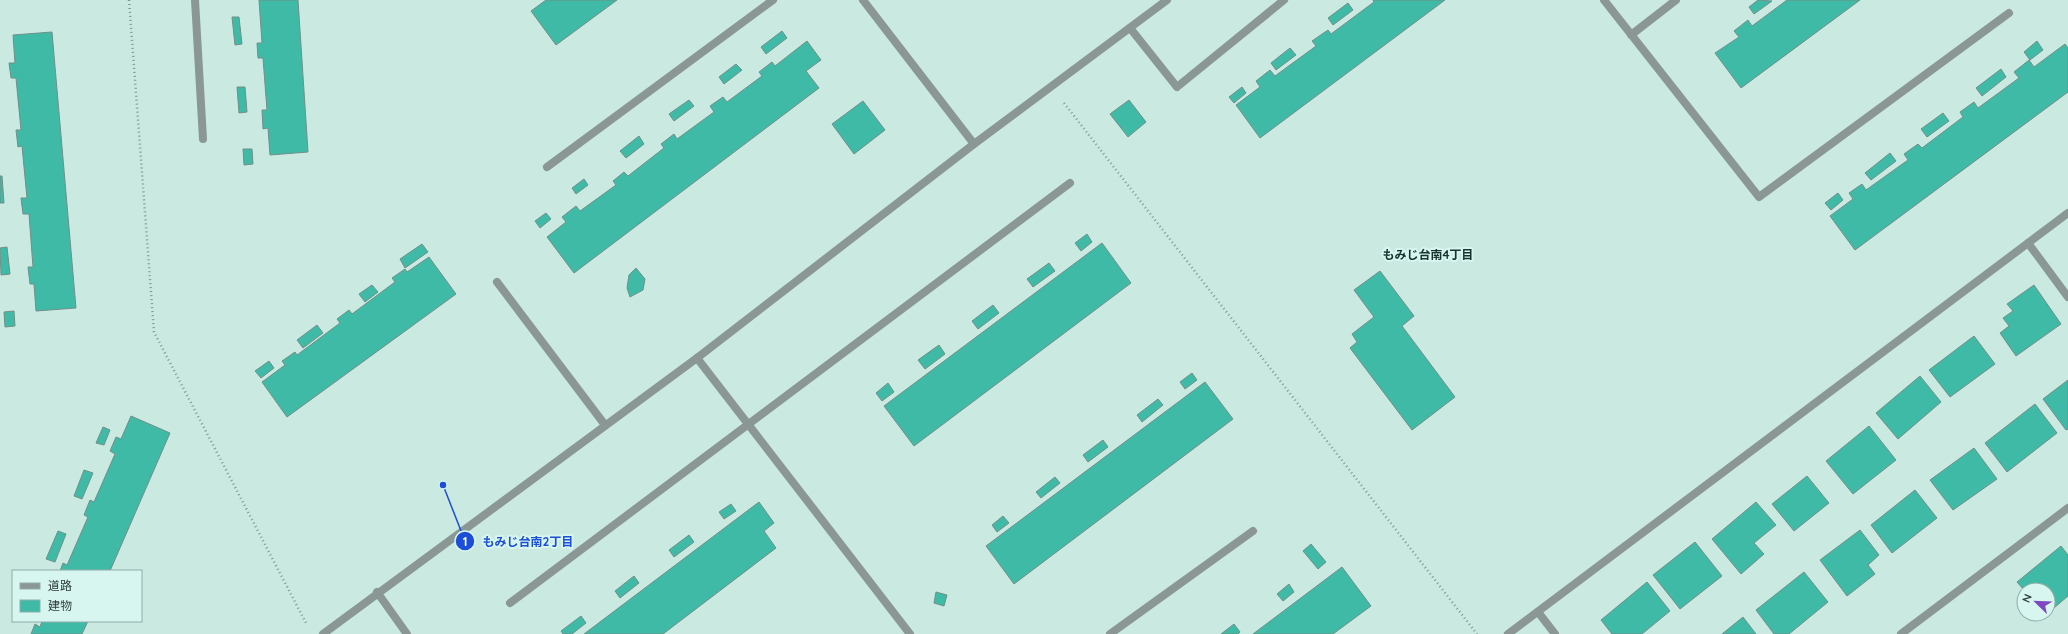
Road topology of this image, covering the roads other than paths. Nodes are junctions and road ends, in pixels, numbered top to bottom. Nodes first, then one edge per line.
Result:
1 (195, 0) edge
2 (773, 0) edge
3 (863, 0) edge
4 (1167, 0) edge
5 (1284, 0) edge
6 (1604, 0) edge
7 (1676, 0) edge
8 (2009, 12) dead end
9 (1130, 28) junction
10 (1631, 35) junction
11 (203, 139) dead end
12 (974, 144) junction
13 (547, 167) dead end
14 (1070, 183) dead end
15 (2068, 213) edge
16 (2028, 243) junction
17 (497, 282) dead end
18 (2068, 297) edge
19 (697, 358) junction
20 (748, 423) junction
21 (605, 425) junction
22 (2068, 508) edge
23 (1253, 531) dead end
24 (377, 592) junction
25 (510, 603) dead end
26 (1538, 612) junction
27 (323, 634) edge
28 (407, 634) edge
29 (910, 634) edge
30 (1110, 634) edge
31 (1508, 634) edge
32 (1555, 634) edge
33 (1901, 634) edge

1 - 11 street
2 - 13 street
3 - 12 street
4 - 9 street
5 - 9 street
6 - 10 street
7 - 10 street
8 - 10 street
9 - 12 street
12 - 19 street
14 - 20 street
15 - 16 street
16 - 18 street
16 - 26 street
17 - 21 street
19 - 20 street
19 - 21 street
20 - 25 street
20 - 29 street
21 - 24 street
22 - 33 street
23 - 30 street
24 - 27 street
24 - 28 street
26 - 31 street
26 - 32 street

